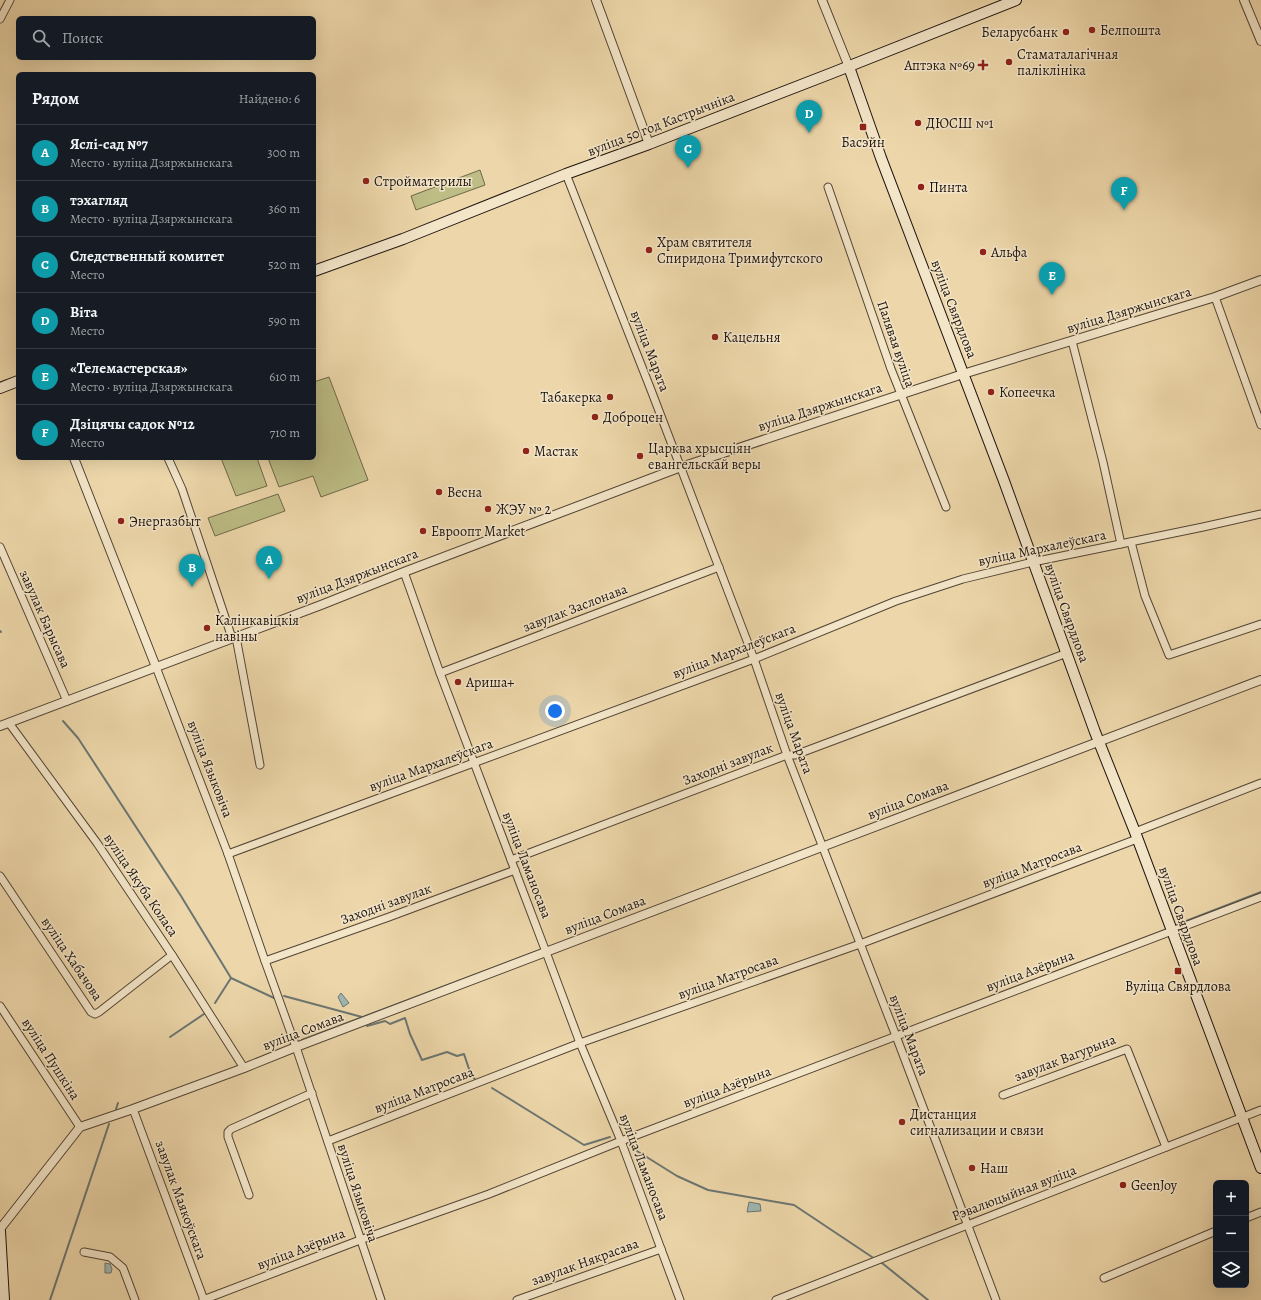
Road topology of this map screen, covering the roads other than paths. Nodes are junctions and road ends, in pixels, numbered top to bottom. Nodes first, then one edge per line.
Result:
1 (10, 0) edge
2 (596, 0) edge
3 (822, 0) edge
4 (1016, 0) edge
5 (1244, 0) edge
6 (0, 19) edge
7 (1261, 41) edge
8 (849, 67) junction
9 (649, 144) junction
10 (566, 174) junction
11 (828, 187) dead end
12 (316, 270) edge
13 (1261, 280) edge
14 (1215, 297) junction
15 (1072, 341) junction
16 (963, 374) junction
17 (16, 382) edge
18 (0, 388) edge
19 (900, 394) junction
20 (1261, 425) edge
21 (75, 460) edge
22 (169, 460) edge
23 (681, 467) junction
24 (946, 507) dead end
25 (1261, 514) edge
26 (1131, 542) junction
27 (1121, 544) junction
28 (0, 547) edge
29 (1033, 562) junction
30 (719, 567) junction
31 (404, 572) junction
32 (1261, 624) edge
33 (234, 637) junction
34 (1067, 653) junction
35 (754, 659) junction
36 (156, 666) junction
37 (440, 673) junction
38 (1261, 680) edge
39 (67, 701) junction
40 (9, 723) junction
41 (0, 726) edge
42 (1099, 742) junction
43 (787, 755) junction
44 (474, 762) junction
45 (260, 765) dead end
46 (1261, 783) edge
47 (1136, 835) junction
48 (822, 846) junction
49 (228, 854) junction
50 (511, 860) junction
51 (515, 870) junction
52 (0, 876) edge
53 (1261, 897) edge
54 (1171, 931) junction
55 (860, 944) junction
56 (546, 952) junction
57 (172, 955) junction
58 (265, 961) junction
59 (0, 1006) edge
60 (896, 1036) junction
61 (580, 1043) junction
62 (296, 1047) junction
63 (244, 1068) junction
64 (312, 1094) junction
65 (1003, 1096) dead end
66 (133, 1109) junction
67 (1261, 1110) edge
68 (1241, 1118) junction
69 (80, 1127) junction
70 (328, 1141) junction
71 (621, 1141) junction
72 (1166, 1147) junction
73 (1261, 1168) edge
74 (249, 1195) dead end
75 (1261, 1212) edge
76 (1249, 1217) edge
77 (967, 1225) junction
78 (0, 1230) edge
79 (1213, 1232) edge
80 (360, 1240) junction
81 (660, 1249) junction
82 (84, 1252) dead end
83 (1104, 1278) dead end
84 (4, 1300) edge
85 (135, 1300) edge
86 (203, 1300) edge
87 (380, 1300) edge
88 (517, 1300) edge
89 (680, 1300) edge
90 (776, 1300) edge
91 (996, 1300) edge

1 - 6 street
2 - 9 street
3 - 8 street
4 - 8 main road, вуліца 50 год Кастрычніка
5 - 7 street
8 - 9 main road, вуліца 50 год Кастрычніка
8 - 16 main road, вуліца Свярдлова
9 - 10 main road, вуліца 50 год Кастрычніка
10 - 12 main road, вуліца 50 год Кастрычніка
10 - 23 street, вуліца Марата
11 - 19 street, Палявая вуліца
13 - 14 street, вуліца Дзяржынскага
14 - 15 street, вуліца Дзяржынскага
14 - 20 street
15 - 16 street, вуліца Дзяржынскага
15 - 27 street
16 - 19 street, вуліца Дзяржынскага
16 - 29 main road, вуліца Свярдлова
17 - 18 main road
19 - 23 street, вуліца Дзяржынскага
19 - 24 street, Палявая вуліца
21 - 36 street, вуліца Языковіча
22 - 33 street
23 - 30 street, вуліца Марата
23 - 31 street, вуліца Дзяржынскага
25 - 26 street, вуліца Мархалеўскага
26 - 27 street, вуліца Мархалеўскага
26 - 32 street
27 - 29 street, вуліца Мархалеўскага
28 - 39 street, завулак Барысава
29 - 34 main road, вуліца Свярдлова
29 - 35 street, вуліца Мархалеўскага
30 - 35 street, вуліца Марата
30 - 37 street, завулак Заслонава
31 - 33 street, вуліца Дзяржынскага
31 - 37 street, вуліца Ламаносава
33 - 36 street, вуліца Дзяржынскага
33 - 45 street
34 - 42 main road, вуліца Свярдлова
34 - 43 street, Заходні завулак
35 - 43 street, вуліца Марата
35 - 44 street, вуліца Мархалеўскага
36 - 39 street, вуліца Дзяржынскага
36 - 49 street, вуліца Языковіча
37 - 44 street, вуліца Ламаносава
38 - 42 street, вуліца Сомава
39 - 40 street, вуліца Дзяржынскага
40 - 41 street, вуліца Дзяржынскага
40 - 57 street, вуліца Якуба Коласа
42 - 47 main road, вуліца Свярдлова
42 - 48 street, вуліца Сомава
43 - 48 street, вуліца Марата
43 - 50 street, Заходні завулак
44 - 49 street, вуліца Мархалеўскага
44 - 50 street, вуліца Ламаносава
46 - 47 street, вуліца Матросава
47 - 54 main road, вуліца Свярдлова
47 - 55 street, вуліца Матросава
48 - 55 street, вуліца Марата
48 - 56 street, вуліца Сомава
49 - 58 street, вуліца Языковіча
50 - 51 street, вуліца Ламаносава
51 - 56 street, вуліца Ламаносава
51 - 58 street, Заходні завулак
52 - 57 street, вуліца Хабачова
53 - 54 street, вуліца Азёрына
54 - 60 street, вуліца Азёрына
54 - 68 main road, вуліца Свярдлова
55 - 60 street, вуліца Марата
55 - 61 street, вуліца Матросава
56 - 61 street, вуліца Ламаносава
56 - 62 street, вуліца Сомава
57 - 63 street, вуліца Якуба Коласа
58 - 62 street, вуліца Языковіча
59 - 69 street, вуліца Пушкіна
60 - 71 street, вуліца Азёрына
60 - 77 street, вуліца Марата
61 - 70 street, вуліца Матросава
61 - 71 street, вуліца Ламаносава
62 - 63 street, вуліца Сомава
62 - 64 street, вуліца Языковіча
63 - 66 street, вуліца Сомава
64 - 70 street, вуліца Языковіча
64 - 74 street
65 - 72 street, завулак Вагурына
66 - 69 street, вуліца Сомава
66 - 86 street, завулак Маякоўскага
67 - 68 street, Рэвалюцыйная вуліца
68 - 72 street, Рэвалюцыйная вуліца
68 - 73 main road, вуліца Свярдлова
69 - 78 street
70 - 80 street, вуліца Языковіча
71 - 80 street, вуліца Азёрына
71 - 81 street, вуліца Ламаносава
72 - 77 street, Рэвалюцыйная вуліца
75 - 76 street
77 - 90 street, Рэвалюцыйная вуліца
77 - 91 street, вуліца Марата
78 - 84 main road
79 - 83 street
80 - 86 street, вуліца Азёрына
80 - 87 street, вуліца Языковіча
81 - 88 street, завулак Някрасава
81 - 89 street, вуліца Ламаносава
82 - 85 street

